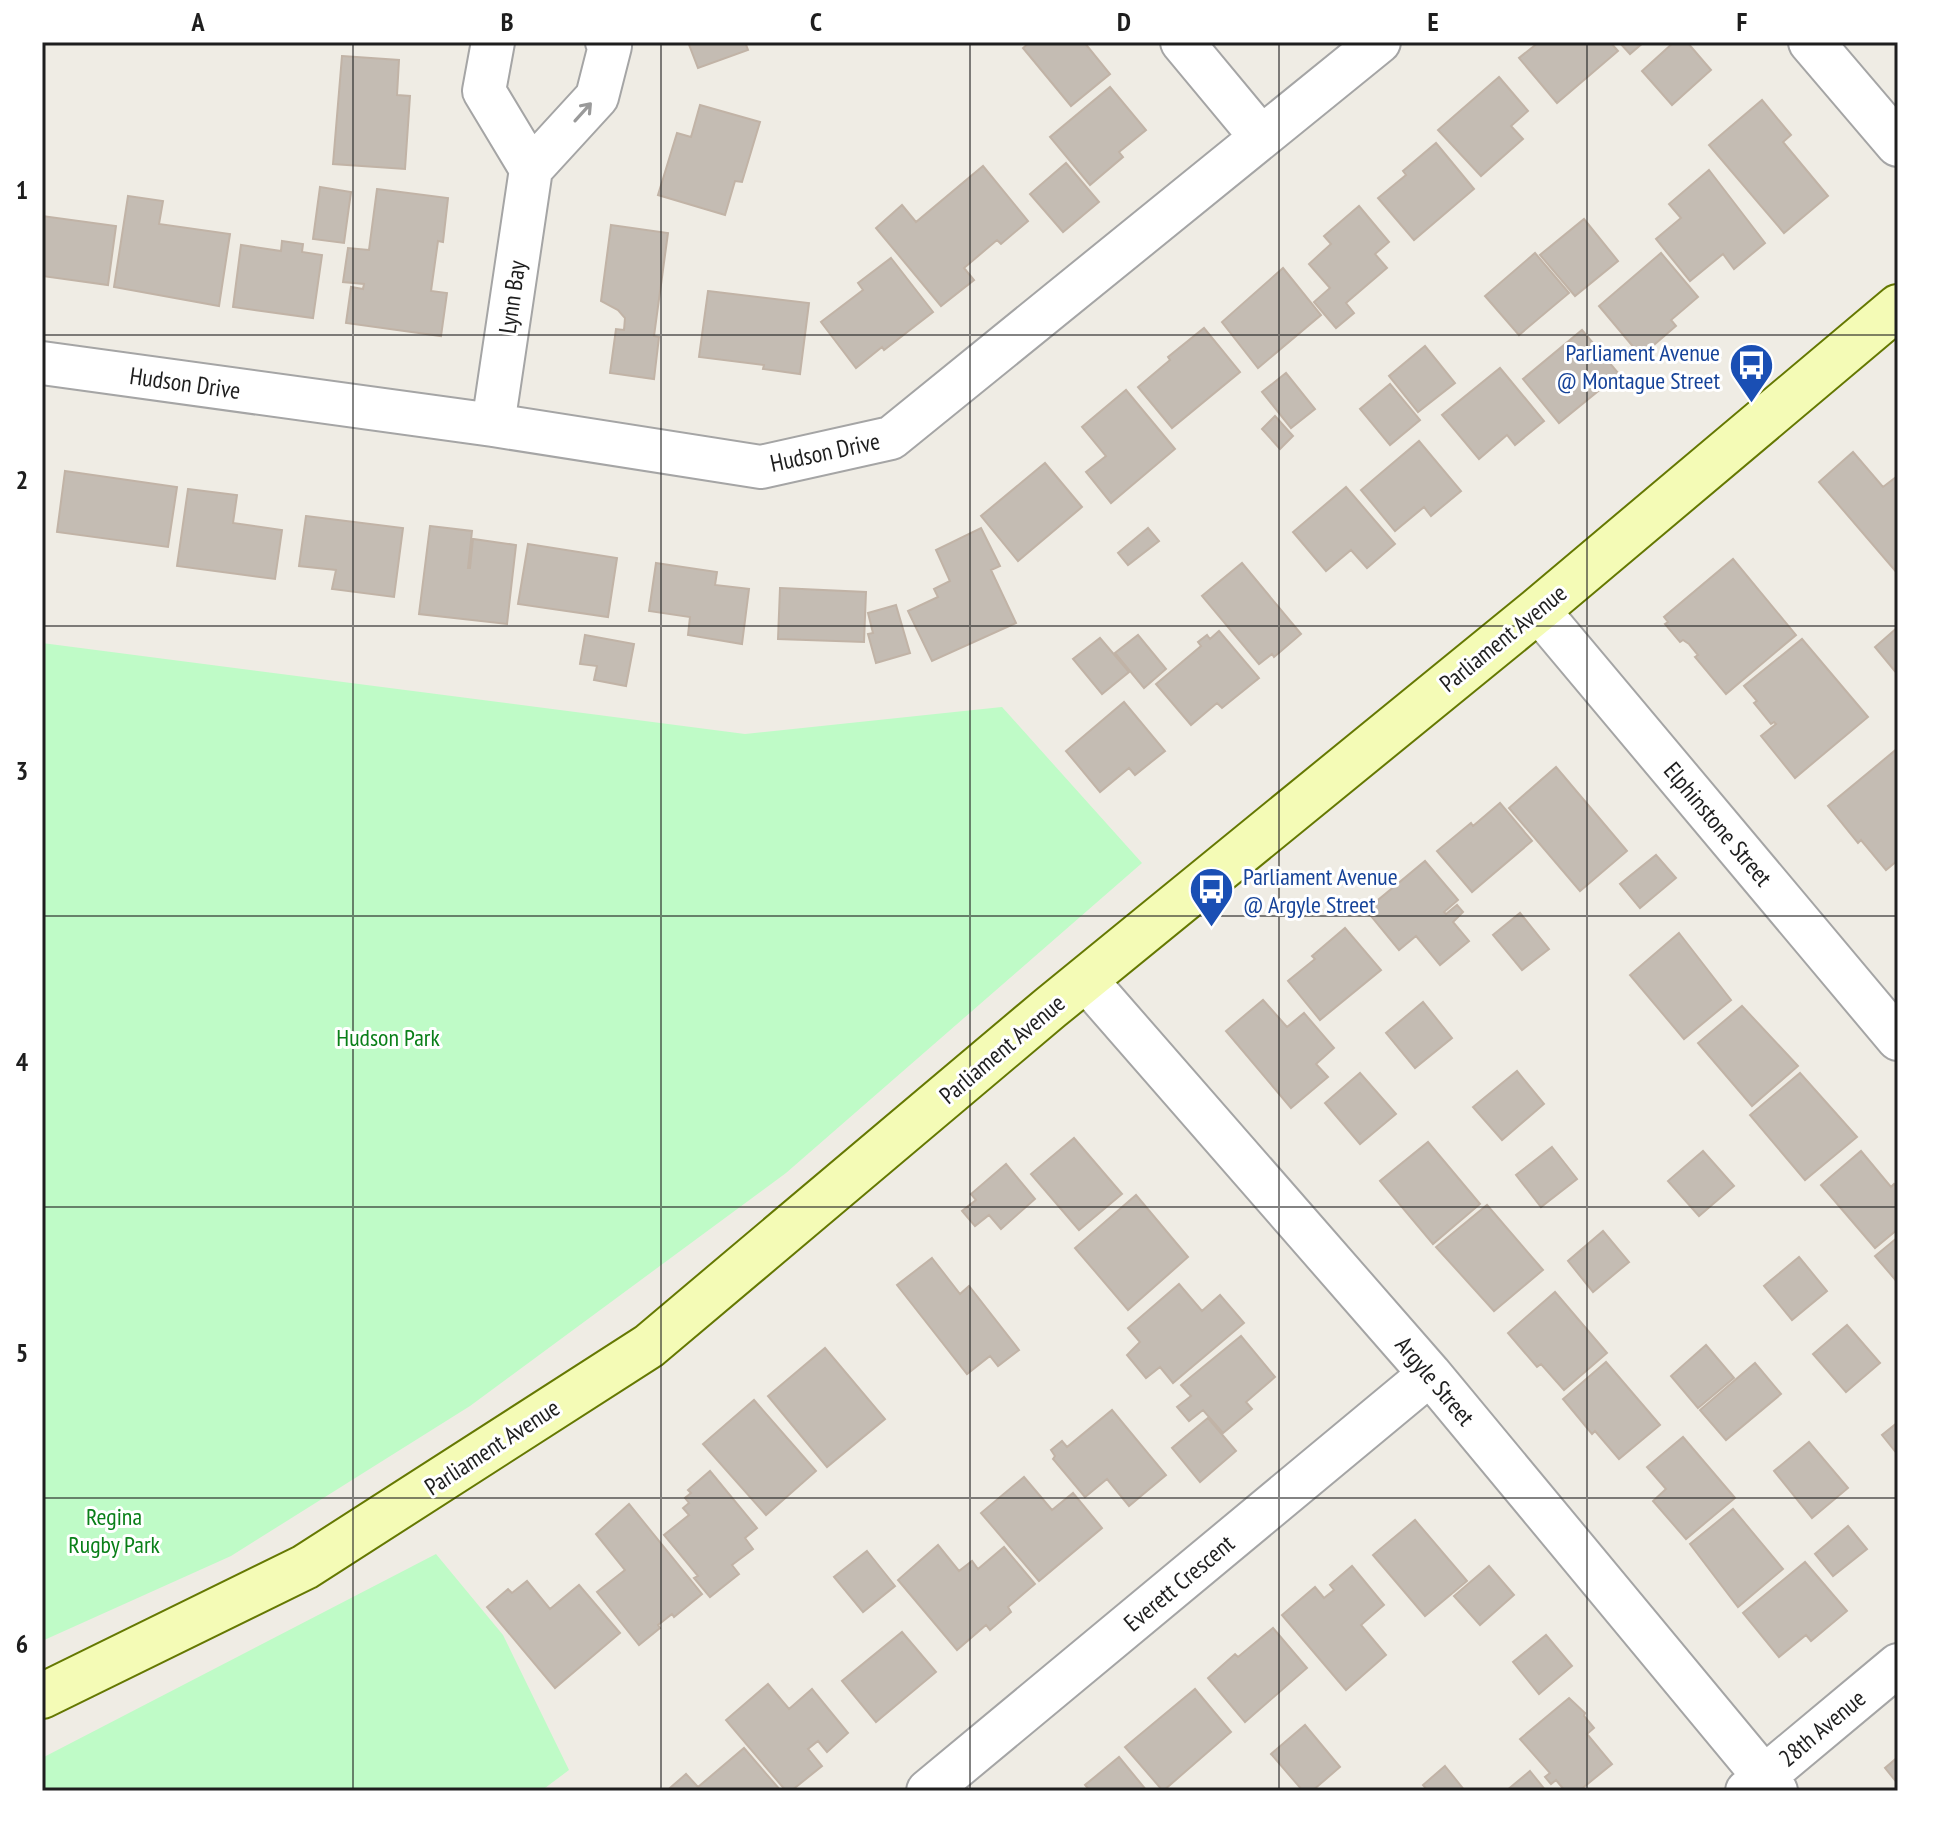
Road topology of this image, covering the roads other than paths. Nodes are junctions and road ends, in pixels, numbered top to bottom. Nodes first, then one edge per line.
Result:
1 (493, 42) edge
2 (607, 42) edge
3 (1182, 42) edge
4 (1379, 42) edge
5 (1811, 42) edge
6 (1261, 137) junction
7 (1898, 144) edge
8 (531, 169) junction
9 (1898, 307) edge
10 (42, 363) edge
11 (493, 425) junction
12 (1538, 610) junction
13 (1085, 979) junction
14 (1898, 1039) edge
15 (1430, 1374) junction
16 (1898, 1665) edge
17 (42, 1696) edge
18 (1762, 1786) edge
19 (928, 1791) edge

1 - 8 street
8 -> 2 street
3 - 6 street
4 - 6 street, Hudson Drive
5 - 7 street
6 - 11 street, Hudson Drive
8 - 11 street, Lynn Bay
9 - 12 main road, Parliament Avenue
10 - 11 street, Hudson Drive
12 - 13 main road, Parliament Avenue
12 - 14 street, Elphinstone Street
13 - 15 street, Argyle Street
13 - 17 main road, Parliament Avenue
15 - 18 street, Argyle Street
15 - 19 street, Everett Crescent
16 - 18 street, 28th Avenue

